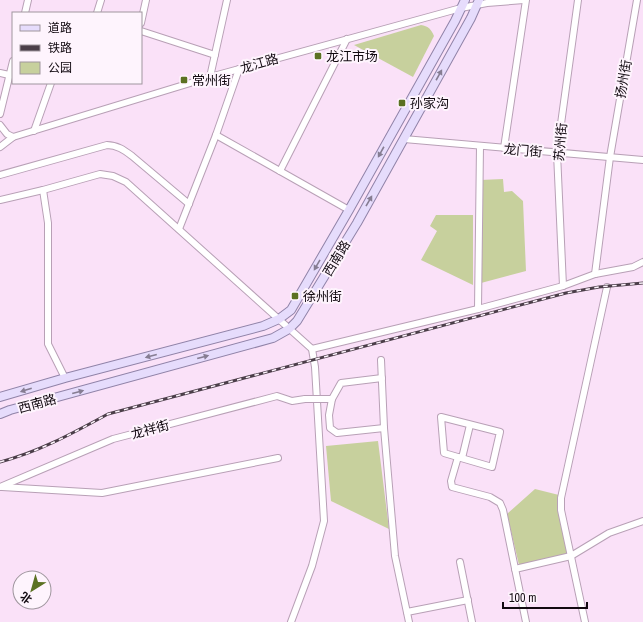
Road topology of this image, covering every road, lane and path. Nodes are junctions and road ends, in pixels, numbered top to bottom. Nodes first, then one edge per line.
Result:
1 (28, 0) edge
2 (101, 0) edge
3 (146, 0) edge
4 (227, 0) edge
5 (525, 0) edge
6 (578, 0) edge
7 (637, 0) edge
8 (478, 2) edge
9 (463, 4) edge
10 (25, 12) edge
11 (97, 12) edge
12 (142, 18) edge
13 (142, 30) edge
14 (347, 39) junction
15 (215, 55) junction
16 (12, 64) edge
17 (239, 69) junction
18 (0, 72) edge
19 (9, 75) junction
20 (210, 77) junction
21 (51, 84) edge
22 (0, 114) edge
23 (0, 125) edge
24 (34, 131) junction
25 (216, 135) junction
26 (391, 135) junction
27 (13, 137) junction
28 (403, 140) junction
29 (480, 146) junction
30 (0, 147) edge
31 (504, 148) junction
32 (557, 153) junction
33 (610, 157) junction
34 (643, 160) edge
35 (280, 171) junction
36 (0, 175) edge
37 (43, 190) junction
38 (0, 200) edge
39 (189, 204) junction
40 (349, 210) junction
41 (360, 216) junction
42 (179, 229) junction
43 (643, 262) edge
44 (596, 274) junction
45 (563, 286) junction
46 (607, 287) dead end
47 (478, 308) junction
48 (279, 319) junction
49 (290, 328) junction
50 (312, 349) junction
51 (381, 360) dead end
52 (65, 378) junction
53 (382, 378) junction
54 (0, 398) edge
55 (332, 399) junction
56 (0, 414) edge
57 (470, 425) junction
58 (384, 428) junction
59 (278, 458) dead end
60 (460, 458) junction
61 (0, 487) edge
62 (641, 521) edge
63 (571, 556) junction
64 (460, 562) dead end
65 (515, 569) junction
66 (468, 600) junction
67 (407, 612) junction
68 (292, 622) edge
69 (409, 622) edge
70 (472, 622) edge
71 (526, 622) edge
72 (585, 622) edge

1 - 10 street
2 - 11 street
3 - 12 street
4 - 15 street
5 - 8 street, 龙江路
5 - 31 street
6 - 32 street, 苏州街
7 - 33 street, 扬州街
8 - 9 street, 龙江路
28 -> 8 main road, 西南路
9 - 14 street, 龙江路
9 - 26 main road
13 - 15 street
14 - 17 street, 龙江路
14 - 35 street
15 - 20 street
16 - 19 street
17 - 20 street, 龙江路
17 - 25 street
18 - 19 street
19 - 22 street
20 - 24 street, 龙江路
21 - 24 street
23 - 27 street
24 - 27 street, 龙江路
25 - 35 street
25 - 39 street
26 - 28 main road
26 -> 40 main road
27 - 30 street, 龙江路
28 - 29 street, 龙门街
41 -> 28 main road, 西南路
29 - 31 street, 龙门街
29 - 47 street
31 - 32 street, 龙门街
32 - 33 street, 龙门街
32 - 45 street, 苏州街
33 - 34 street, 龙门街
33 - 44 street, 扬州街
35 - 40 street
36 - 39 street
37 - 38 street
37 - 42 street
37 - 52 street
39 - 42 street
40 - 41 main road
40 -> 48 main road
41 - 49 main road, 西南路
42 - 48 street
43 - 44 street
44 - 45 street
45 - 47 street
46 - 63 street
47 - 50 street
48 - 49 street
48 -> 52 main road
49 - 50 street
56 -> 49 main road, 西南路
50 - 68 street
51 - 53 street
52 -> 54 main road
53 - 55 street
53 - 58 street
55 - 58 street
55 - 61 street, 龙祥街, bridge
57 - 60 street
57 - 60 street
57 - 60 street
58 - 67 street
59 - 61 street
60 - 65 street
62 - 63 street
63 - 65 street
63 - 72 street
64 - 66 street
65 - 71 street
66 - 67 street
66 - 70 street
67 - 69 street

